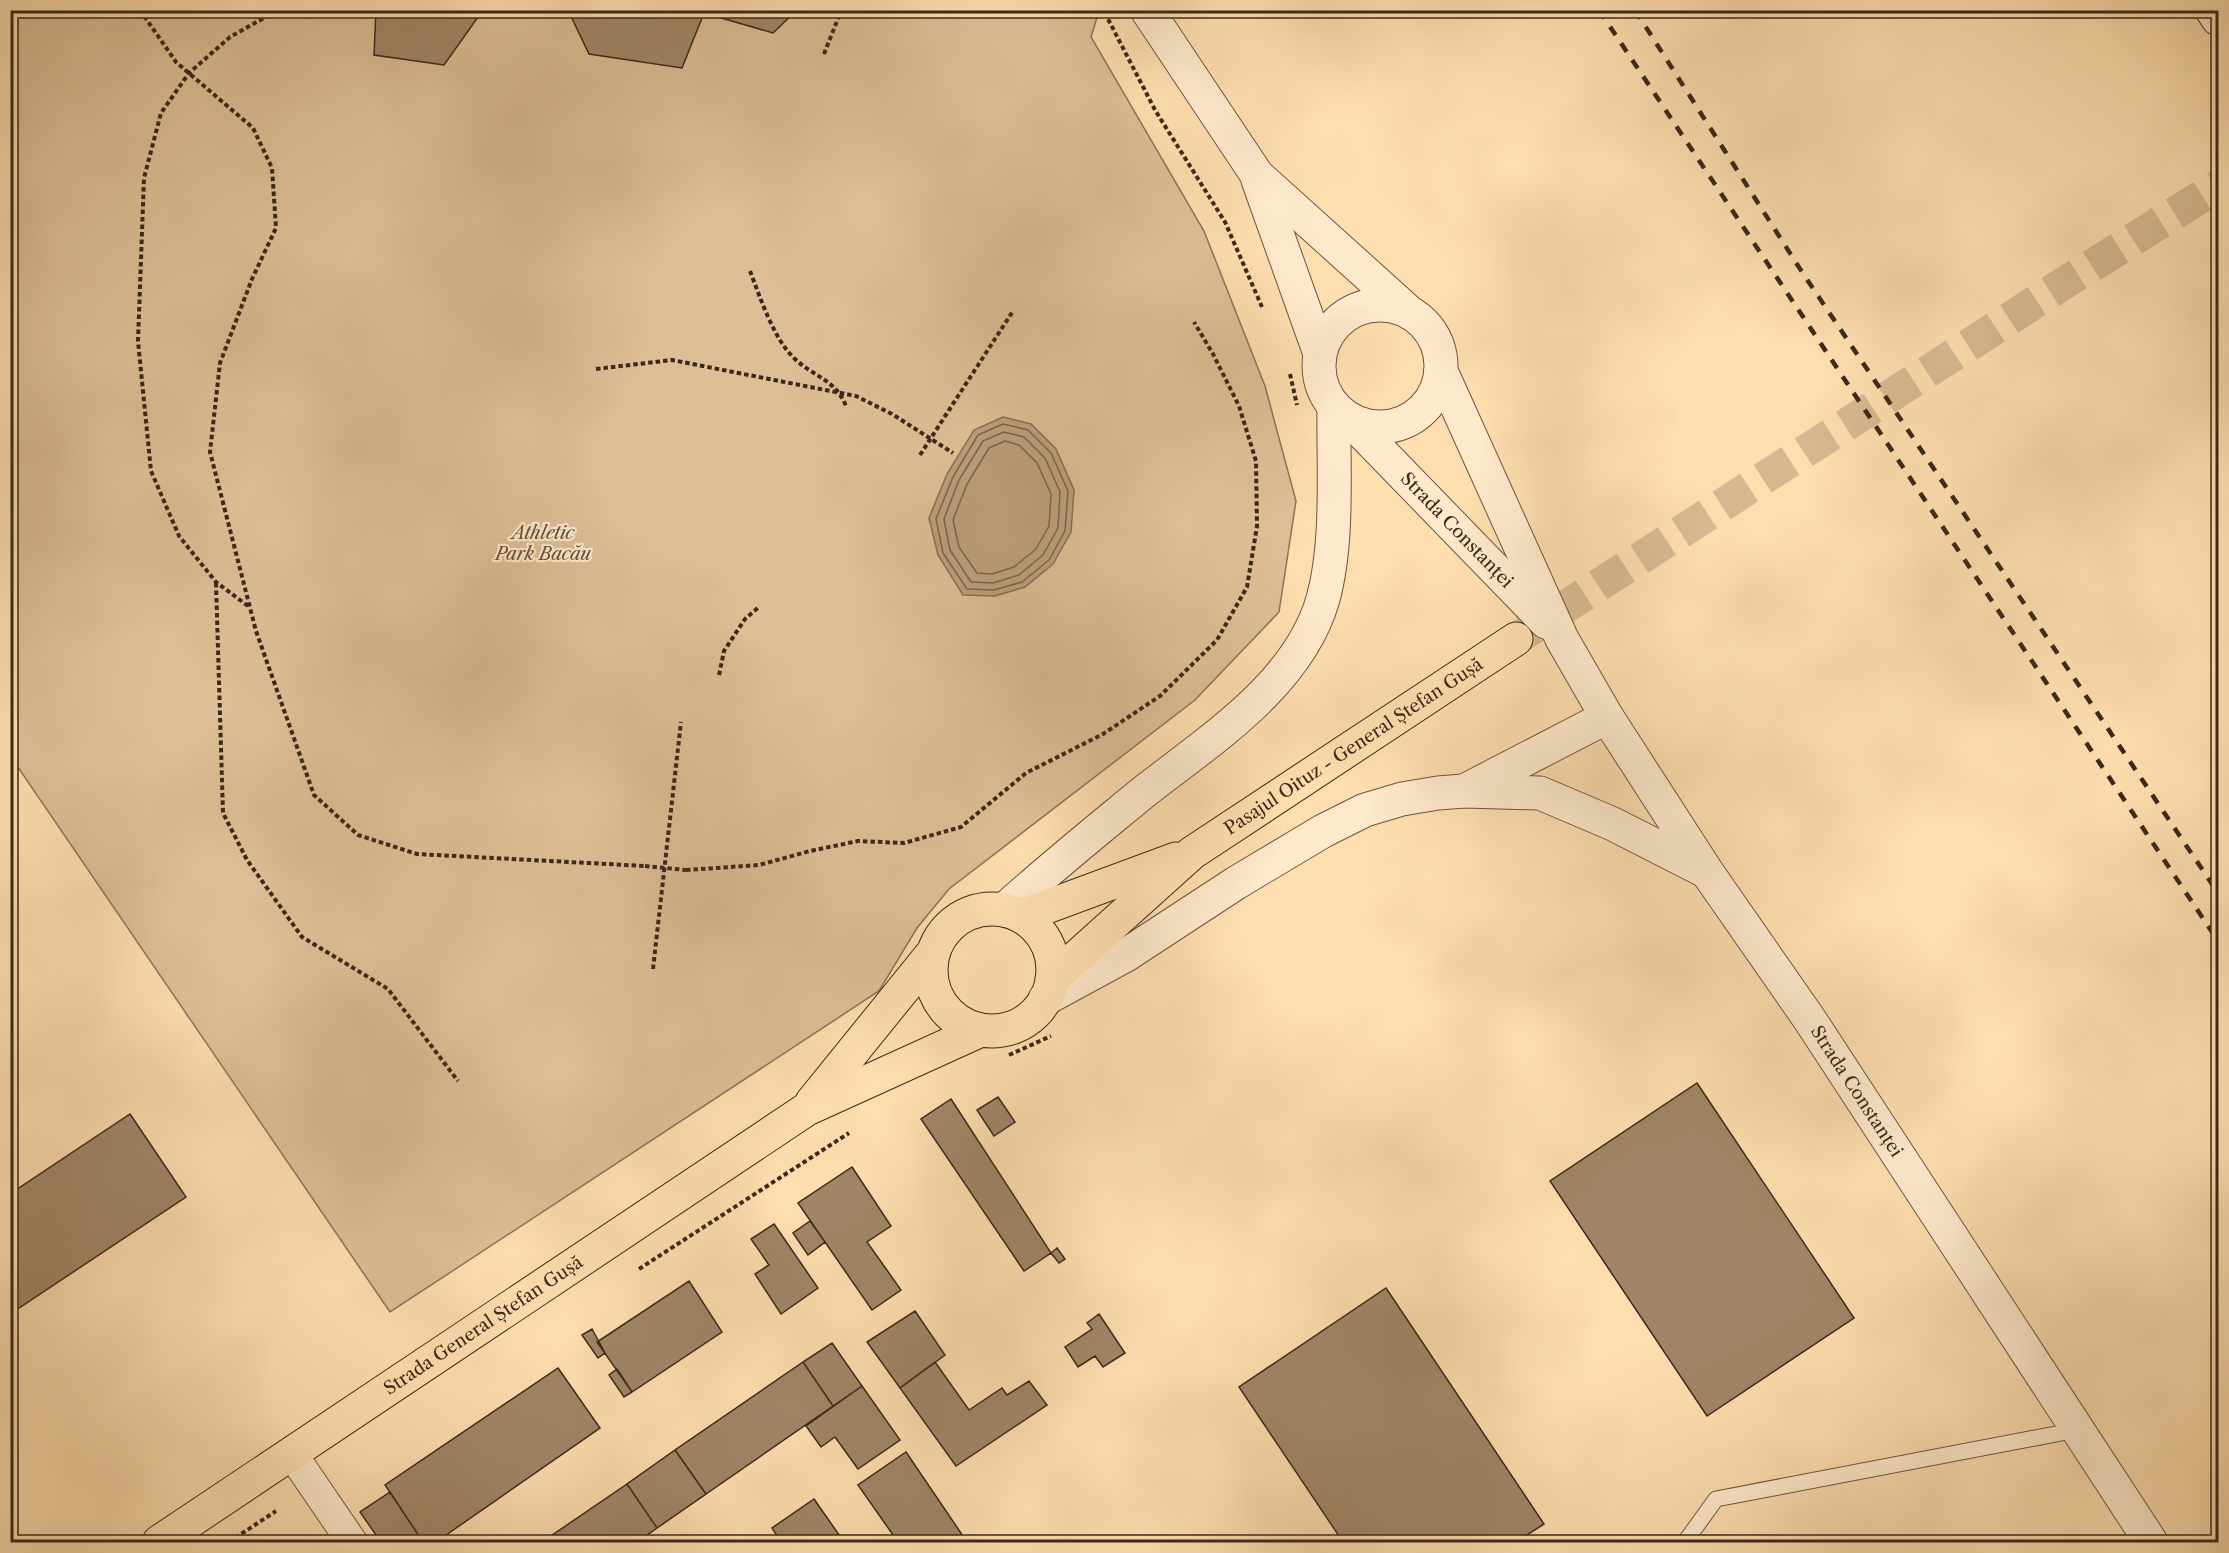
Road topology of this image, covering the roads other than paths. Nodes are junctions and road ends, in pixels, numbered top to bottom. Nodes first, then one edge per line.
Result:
1 (1147, 10) edge
2 (2212, 10) edge
3 (2218, 20) edge
4 (1257, 175) junction
5 (1410, 313) junction
6 (1319, 351) junction
7 (1442, 371) junction
8 (1342, 414) junction
9 (1516, 639) tunnel mouth
10 (1562, 639) junction
11 (1607, 717) junction
12 (1464, 791) junction
13 (1192, 853) junction
14 (1707, 872) junction
15 (1013, 913) junction
16 (931, 955) junction
17 (1049, 989) junction
18 (981, 1030) junction
19 (807, 1108) junction
20 (2077, 1430) junction
21 (292, 1454) junction
22 (159, 1542) edge
23 (352, 1542) edge
24 (1685, 1542) edge
25 (2151, 1542) edge

1 - 4 street
2 - 3 street
4 - 5 street
4 - 6 street
5 - 6 street
5 - 7 street
6 - 8 street
7 - 8 street
7 - 10 street, Strada Constanței
8 - 10 street, Strada Constanței
8 - 15 street
9 - 13 main road, Pasajul Oituz - General Ștefan Gușă
10 - 11 street, Strada Constanței
11 - 12 street
11 - 14 street, Strada Constanței
12 - 14 street
12 - 17 street
13 - 15 main road, Pasajul Oituz - General Ștefan Gușă
13 - 17 main road, Pasajul Oituz - General Ștefan Gușă
14 - 20 street, Strada Constanței
15 - 16 main road
15 - 17 main road
16 - 18 main road
16 - 19 main road, Strada General Ștefan Gușă
17 - 18 main road
18 - 19 main road, Strada General Ștefan Gușă
19 - 21 main road, Strada General Ștefan Gușă
20 - 24 lane
20 - 25 street, Strada Constanței
21 - 22 main road, Strada General Ștefan Gușă
21 - 23 street

